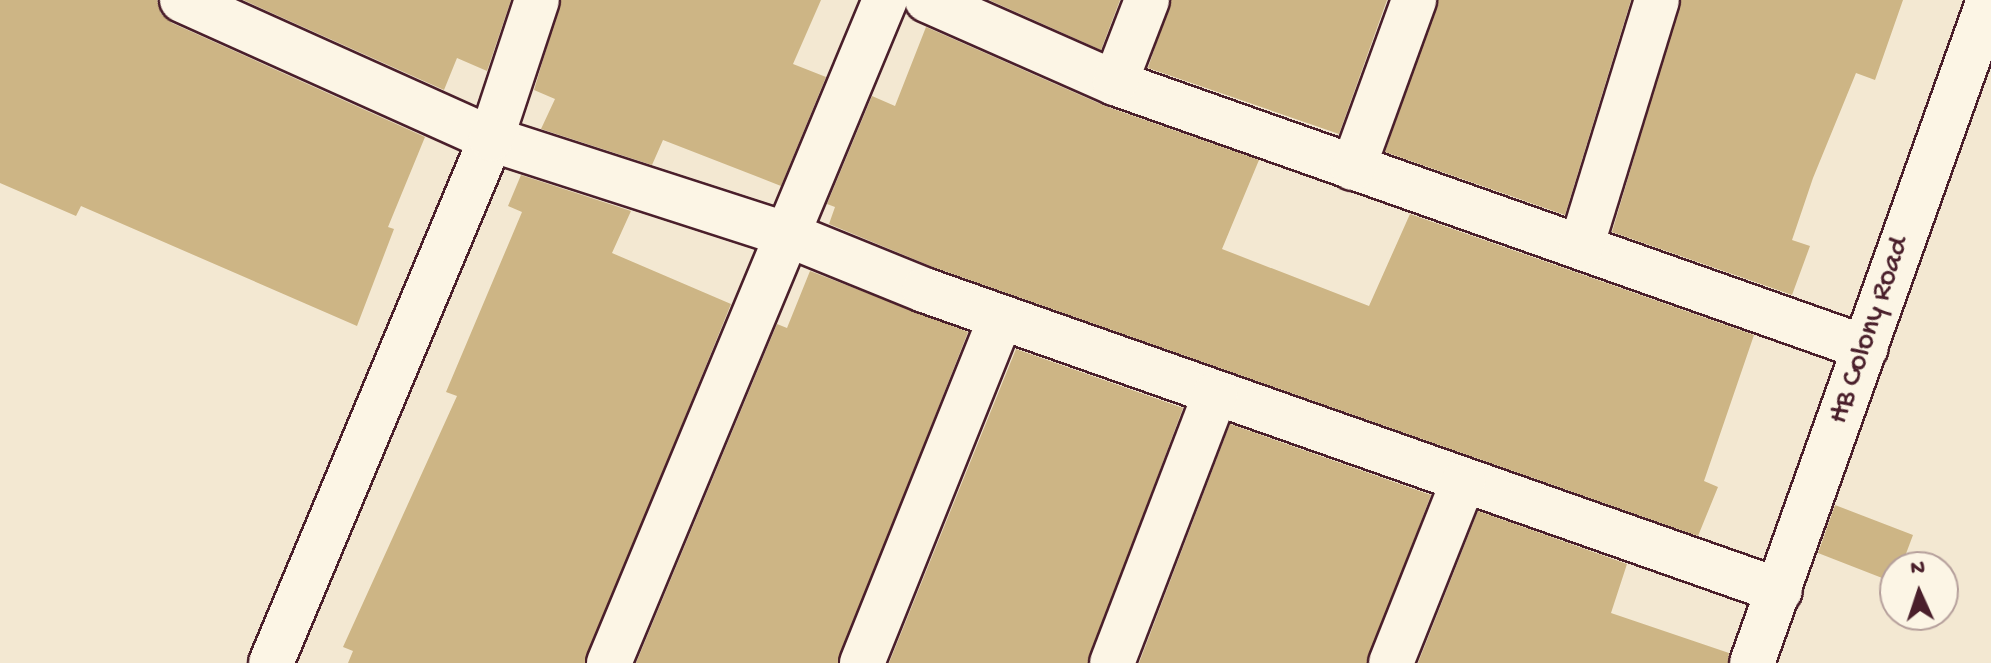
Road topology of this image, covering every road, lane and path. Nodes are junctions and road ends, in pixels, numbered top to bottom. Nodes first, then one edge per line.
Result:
1 (182, 0) edge
2 (537, 0) edge
3 (885, 0) edge
4 (927, 0) edge
5 (1147, 0) edge
6 (1414, 0) edge
7 (1657, 0) edge
8 (1989, 0) edge
9 (247, 16) edge
10 (1115, 83) junction
11 (491, 139) junction
12 (1353, 168) junction
13 (791, 236) junction
14 (1581, 247) junction
15 (1001, 318) junction
16 (1866, 348) junction
17 (1215, 394) junction
18 (1463, 482) junction
19 (1780, 591) junction
20 (271, 663) edge
21 (609, 663) edge
22 (862, 663) edge
23 (1112, 663) edge
24 (1391, 663) edge
25 (1752, 663) edge

1 - 9 street
2 - 11 street
3 - 13 street
4 - 10 street
5 - 10 street
6 - 12 street
7 - 14 street
8 - 16 street, HB Colony Road
9 - 11 street
10 - 12 street
11 - 13 street
11 - 20 street
12 - 14 street
13 - 15 street
13 - 21 street
14 - 16 street
15 - 17 street
15 - 22 street
16 - 19 street, HB Colony Road
17 - 18 street
17 - 23 street
18 - 19 street
18 - 24 street
19 - 25 street, HB Colony Road

